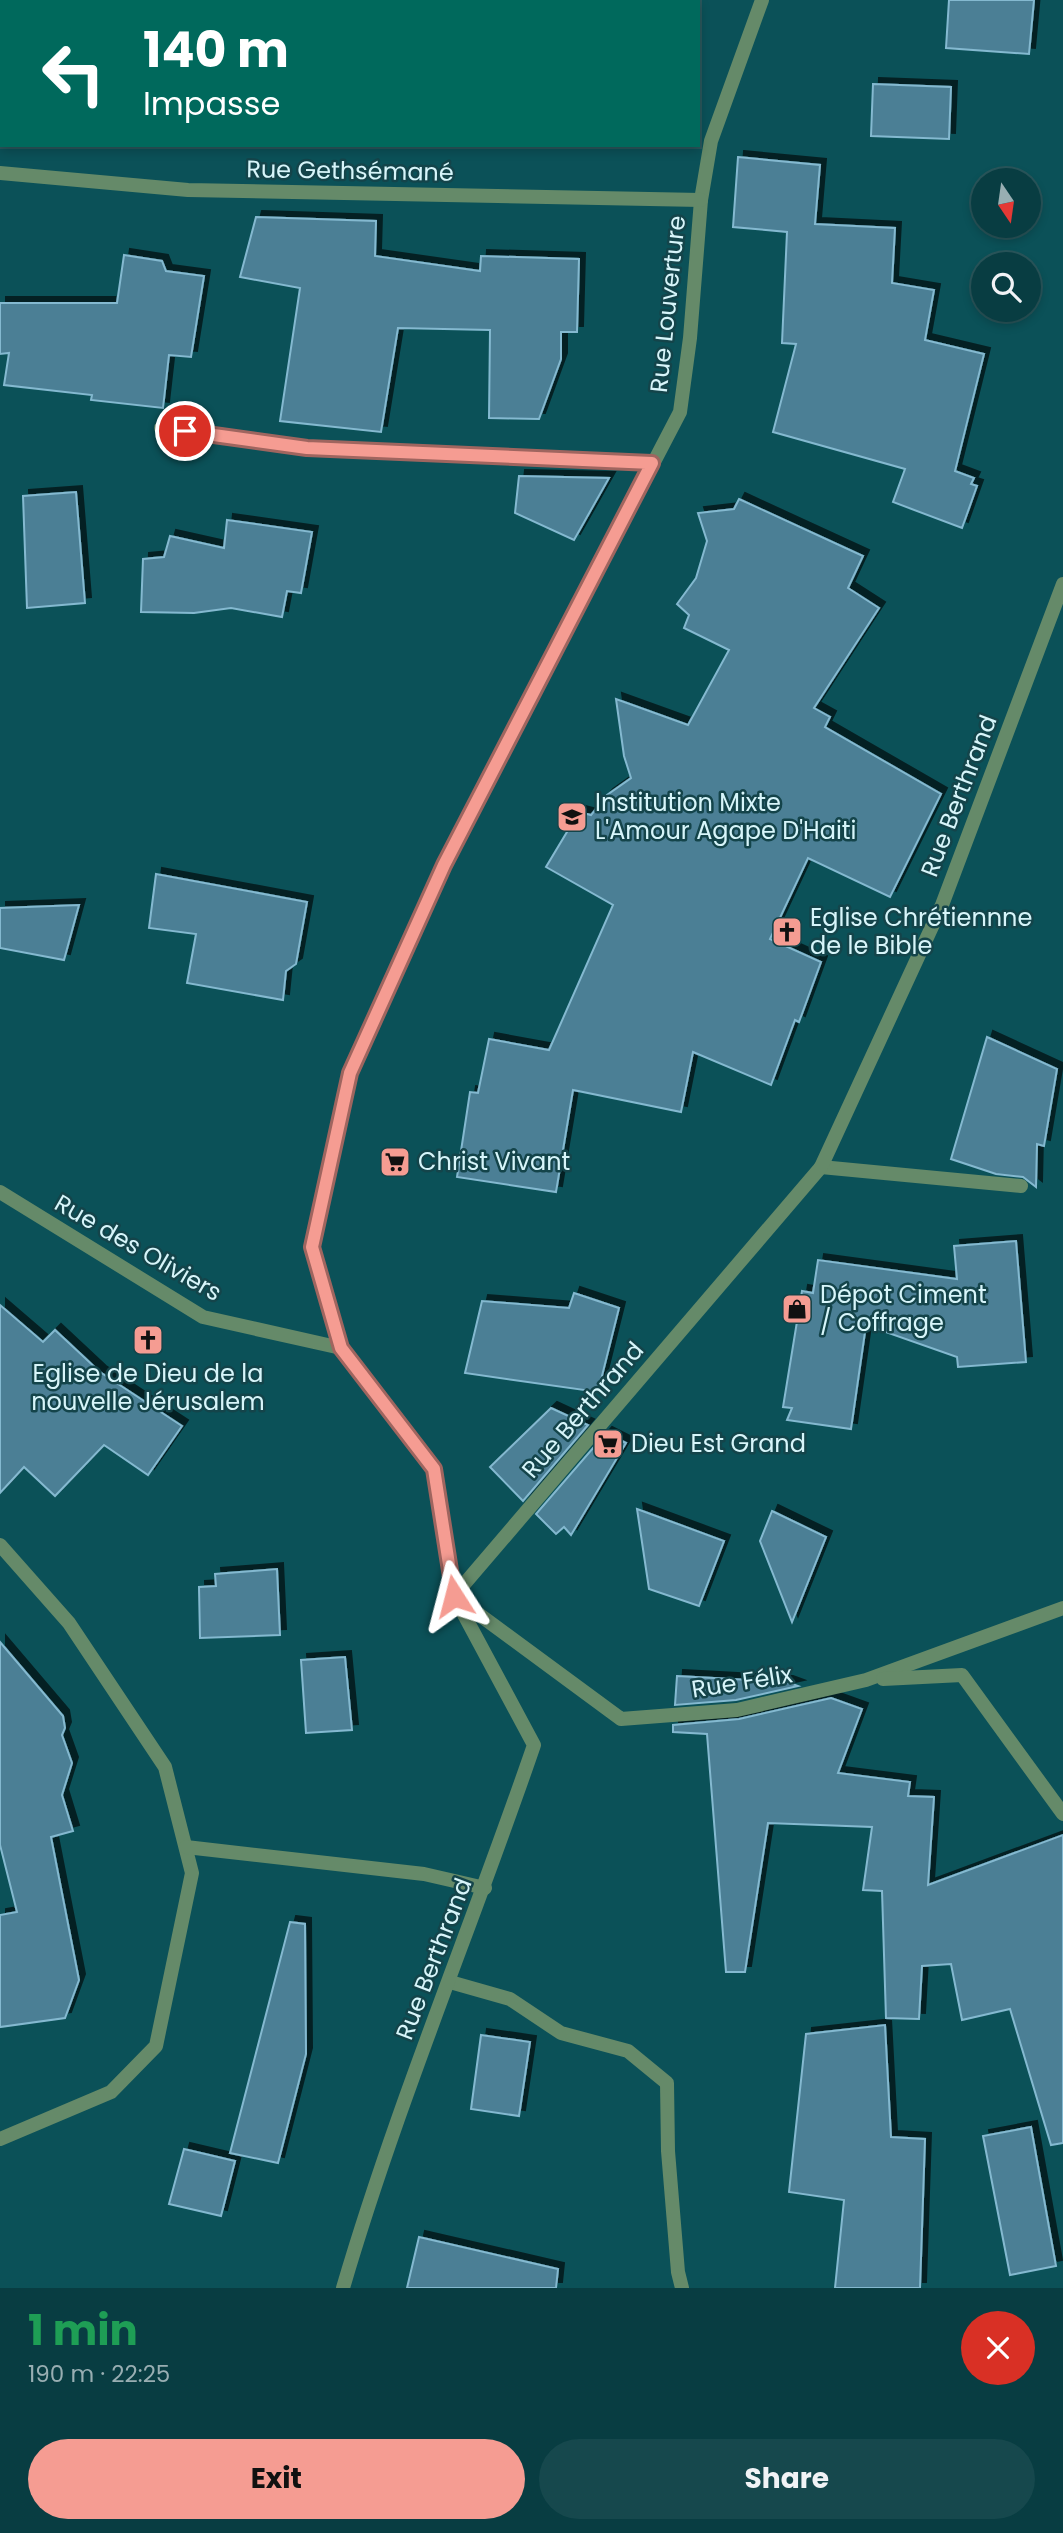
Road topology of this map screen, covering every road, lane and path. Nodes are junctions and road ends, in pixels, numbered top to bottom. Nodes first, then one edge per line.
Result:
1 (762, 0) edge
2 (0, 173) edge
3 (701, 200) junction
4 (161, 428) dead end
5 (652, 463) junction
6 (1063, 584) edge
7 (821, 1167) junction
8 (1021, 1186) dead end
9 (0, 1192) edge
10 (341, 1348) junction
11 (0, 1545) edge
12 (454, 1596) junction
13 (1063, 1608) edge
14 (866, 1680) junction
15 (1063, 1814) edge
16 (186, 1847) junction
17 (485, 1888) junction
18 (450, 1982) junction
19 (0, 2139) edge
20 (343, 2288) edge
21 (682, 2288) edge

1 - 3 street, Rue Louverture
2 - 3 street, Rue Gethsémané
3 - 5 street, Rue Louverture
4 - 5 street
5 - 10 street, Rue Louverture
6 - 7 street, Rue Berthrand
7 - 8 street
7 - 12 street, Rue Berthrand
9 - 10 street, Rue des Oliviers
10 - 12 street, Rue Louverture
11 - 16 street
12 - 14 street, Rue Félix
12 - 17 street, Rue Berthrand
13 - 14 street, Rue Félix
14 - 15 street
16 - 17 street
16 - 19 street
17 - 18 street, Rue Berthrand
18 - 20 street, Rue Berthrand
18 - 21 street

